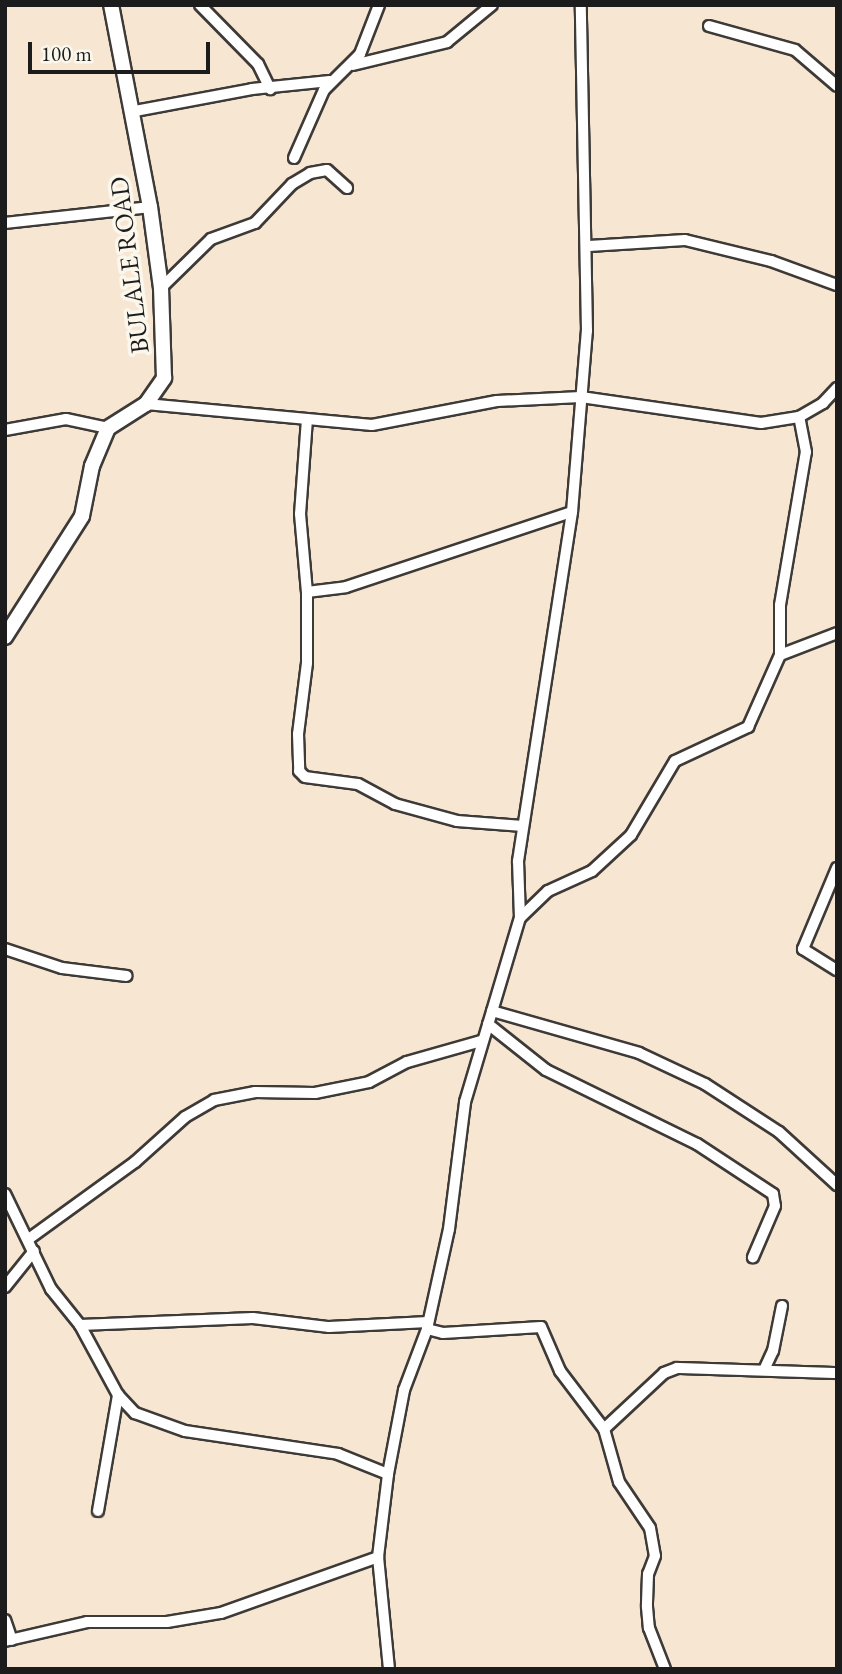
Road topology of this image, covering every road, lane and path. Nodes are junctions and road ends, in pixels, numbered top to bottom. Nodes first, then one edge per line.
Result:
1 (111, 5) edge
2 (200, 5) edge
3 (367, 5) edge
4 (379, 5) edge
5 (492, 5) edge
6 (581, 5) edge
7 (369, 21) junction
8 (709, 26) dead end
9 (353, 65) junction
10 (330, 81) junction
11 (837, 86) edge
12 (270, 89) junction
13 (135, 111) junction
14 (294, 158) dead end
15 (347, 188) dead end
16 (150, 207) junction
17 (5, 223) edge
18 (589, 246) junction
19 (837, 285) edge
20 (161, 288) junction
21 (837, 388) edge
22 (581, 397) junction
23 (146, 404) junction
24 (799, 417) junction
25 (307, 419) junction
26 (108, 428) junction
27 (5, 430) edge
28 (572, 512) junction
29 (307, 593) junction
30 (837, 633) edge
31 (5, 636) edge
32 (780, 655) junction
33 (523, 826) junction
34 (837, 868) edge
35 (520, 918) junction
36 (5, 950) edge
37 (837, 970) edge
38 (127, 976) dead end
39 (492, 1011) junction
40 (488, 1024) junction
41 (481, 1041) junction
42 (837, 1185) edge
43 (5, 1194) edge
44 (30, 1238) junction
45 (34, 1251) junction
46 (753, 1257) dead end
47 (5, 1286) edge
48 (782, 1306) dead end
49 (80, 1325) junction
50 (427, 1325) junction
51 (764, 1370) junction
52 (837, 1373) edge
53 (118, 1395) junction
54 (604, 1429) junction
55 (388, 1474) junction
56 (99, 1511) dead end
57 (378, 1557) junction
58 (5, 1620) edge
59 (9, 1641) edge
60 (389, 1669) edge
61 (665, 1669) edge

1 - 13 street, BULALE ROAD
2 - 12 street
3 - 7 street
4 - 7 street
5 - 9 street
6 - 18 street
7 - 9 street
8 - 11 street
9 - 10 street
10 - 12 street
10 - 14 street
12 - 13 street
13 - 16 street, BULALE ROAD
15 - 20 street
16 - 17 street
16 - 20 street, BULALE ROAD
18 - 19 street
18 - 22 street
20 - 23 street, BULALE ROAD
21 - 24 street
22 - 24 street
22 - 25 street
22 - 28 street
23 - 25 street
23 - 26 street, BULALE ROAD
24 - 32 street
25 - 29 street
26 - 27 street
26 - 31 street
28 - 29 street
28 - 33 street
29 - 33 street
30 - 32 street
32 - 35 street
33 - 35 street
34 - 37 street
35 - 39 street
36 - 38 street
39 - 40 street
39 - 42 street
40 - 41 street
40 - 46 street
41 - 44 street
41 - 50 street
43 - 44 street
44 - 45 street
45 - 47 street
45 - 49 street
48 - 51 street
49 - 50 street
49 - 53 street
50 - 54 street
50 - 55 street
51 - 52 street
51 - 54 street
53 - 55 street
53 - 56 street
54 - 61 street
55 - 57 street
57 - 59 street
57 - 60 street
58 - 59 street

